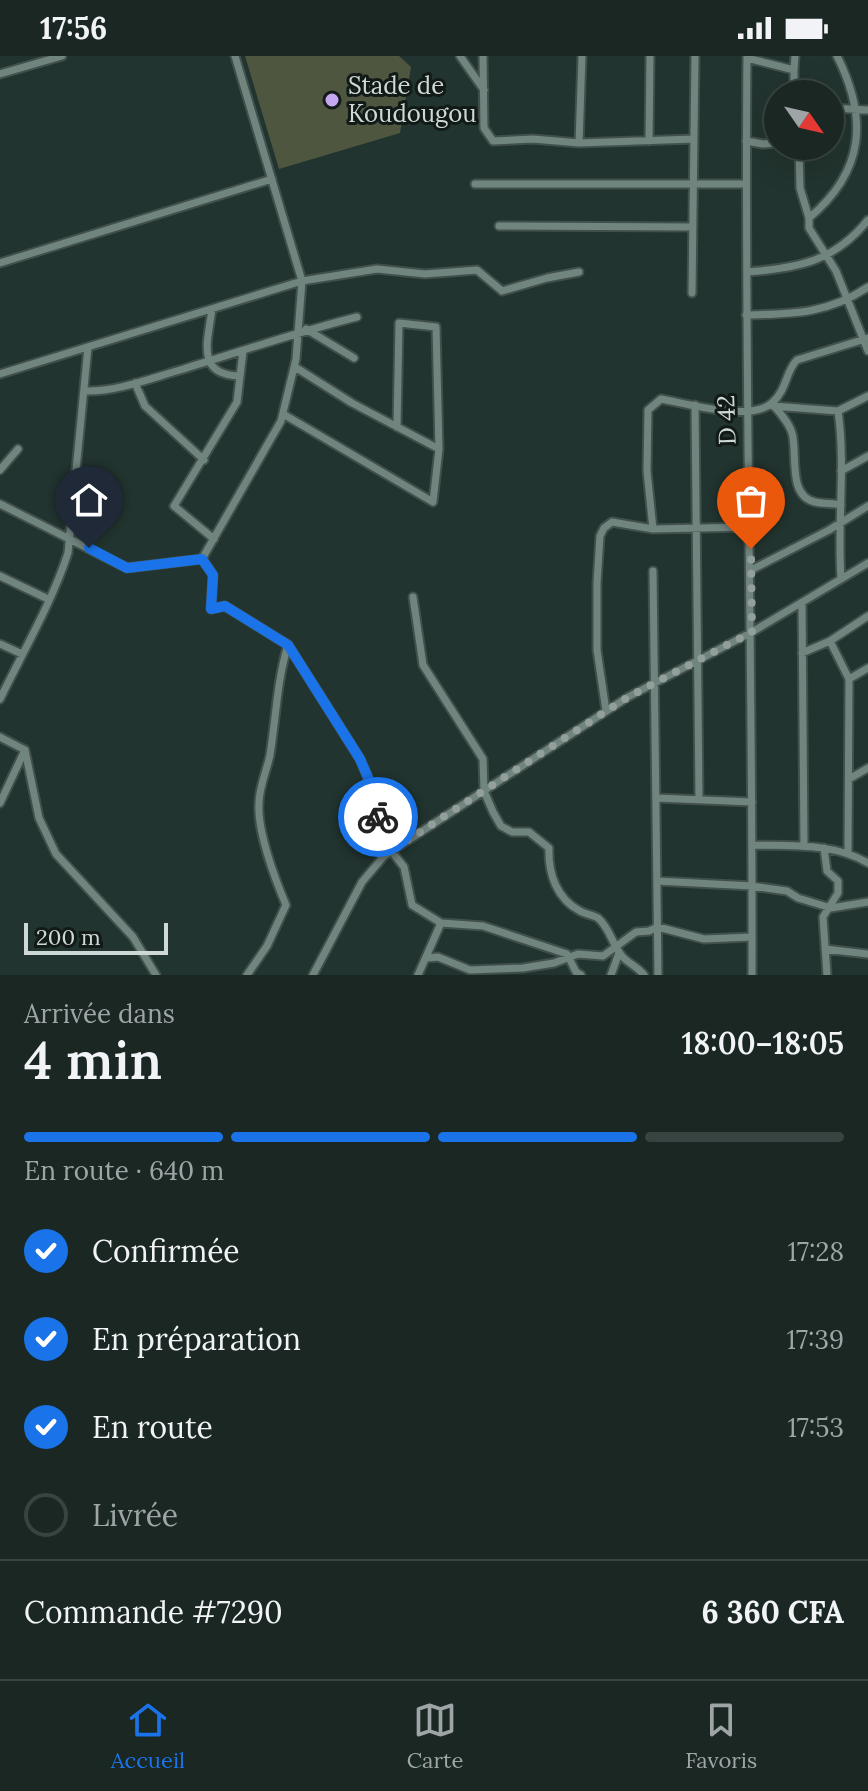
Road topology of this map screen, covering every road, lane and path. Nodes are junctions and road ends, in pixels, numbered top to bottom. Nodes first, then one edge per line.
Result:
1 (62, 56) edge
2 (235, 56) edge
3 (460, 56) edge
4 (483, 56) edge
5 (582, 56) edge
6 (650, 56) edge
7 (695, 56) edge
8 (795, 56) edge
9 (837, 56) edge
10 (747, 57) edge
11 (794, 70) junction
12 (0, 74) edge
13 (794, 80) edge
14 (484, 91) junction
15 (844, 109) edge
16 (865, 110) edge
17 (694, 139) junction
18 (649, 141) junction
19 (746, 141) junction
20 (579, 143) junction
21 (764, 144) edge
22 (799, 160) edge
23 (272, 179) junction
24 (693, 182) junction
25 (475, 184) dead end
26 (746, 184) junction
27 (809, 218) junction
28 (868, 220) edge
29 (499, 226) dead end
30 (693, 227) junction
31 (826, 257) junction
32 (0, 263) edge
33 (579, 272) dead end
34 (747, 272) junction
35 (302, 281) junction
36 (868, 287) edge
37 (692, 293) dead end
38 (848, 299) junction
39 (212, 309) junction
40 (746, 315) junction
41 (357, 317) dead end
42 (302, 330) junction
43 (866, 339) edge
44 (88, 347) junction
45 (243, 351) junction
46 (868, 351) edge
47 (354, 358) dead end
48 (209, 361) junction
49 (295, 367) junction
50 (0, 374) edge
51 (240, 376) junction
52 (135, 383) junction
53 (84, 391) junction
54 (868, 396) edge
55 (695, 405) junction
56 (770, 406) junction
57 (838, 411) junction
58 (747, 413) junction
59 (283, 414) junction
60 (397, 427) junction
61 (18, 449) dead end
62 (439, 449) junction
63 (868, 456) edge
64 (204, 460) junction
65 (0, 470) edge
66 (841, 471) junction
67 (0, 504) edge
68 (841, 505) junction
69 (868, 506) edge
70 (841, 523) junction
71 (750, 527) junction
72 (653, 529) junction
73 (696, 530) junction
74 (70, 539) junction
75 (214, 539) junction
76 (202, 559) junction
77 (868, 563) edge
78 (751, 570) junction
79 (653, 571) dead end
80 (0, 576) edge
81 (841, 578) junction
82 (413, 597) dead end
83 (48, 599) junction
84 (802, 603) junction
85 (868, 616) edge
86 (752, 632) junction
87 (830, 641) junction
88 (0, 644) edge
89 (288, 645) junction
90 (802, 653) junction
91 (22, 654) junction
92 (698, 659) junction
93 (868, 668) edge
94 (849, 679) junction
95 (653, 683) junction
96 (0, 699) edge
97 (606, 711) junction
98 (0, 737) edge
99 (25, 750) junction
100 (868, 768) edge
101 (849, 779) junction
102 (484, 791) junction
103 (656, 798) junction
104 (699, 799) junction
105 (0, 801) edge
106 (752, 802) junction
107 (752, 845) junction
108 (804, 846) junction
109 (824, 848) junction
110 (391, 851) junction
111 (848, 851) junction
112 (868, 863) edge
113 (657, 881) junction
114 (752, 886) junction
115 (868, 902) edge
116 (831, 908) junction
117 (441, 923) junction
118 (658, 927) junction
119 (752, 937) junction
120 (618, 949) junction
121 (825, 949) junction
122 (868, 954) edge
123 (427, 958) junction
124 (569, 958) junction
125 (156, 975) edge
126 (247, 975) edge
127 (313, 975) edge
128 (418, 975) edge
129 (581, 975) edge
130 (611, 975) edge
131 (644, 975) edge
132 (658, 975) edge
133 (752, 975) edge
134 (827, 975) edge

1 - 12 street
2 - 23 street
3 - 14 street
4 - 14 street
5 - 20 street
6 - 18 street
7 - 17 street
8 - 11 street
9 - 16 street
10 - 11 street
10 - 19 street, D 42 / D 42
11 - 13 street
14 - 20 street
15 - 16 street
16 - 27 street
17 - 18 street
17 - 24 street
18 - 20 street
19 - 21 street
19 - 26 street, D 42 / D 42
22 - 27 street
23 - 32 street
23 - 35 street
24 - 25 street
24 - 26 street
24 - 30 street
26 - 34 street, D 42 / D 42
27 - 31 street
28 - 31 street
29 - 30 street
30 - 37 street
31 - 34 street
31 - 38 street
33 - 35 street
34 - 40 street, D 42 / D 42
35 - 39 street
35 - 42 street
36 - 38 street
38 - 40 street
38 - 43 street
39 - 44 street
39 - 48 street
40 - 58 street, D 42 / D 42
41 - 42 street
42 - 45 street
42 - 47 street
42 - 49 street
43 - 46 street
43 - 56 street
44 - 50 street
44 - 53 street
45 - 48 street
45 - 51 street
48 - 51 street
48 - 52 street
49 - 59 street
49 - 60 street
51 - 64 street
52 - 53 street
52 - 64 street
53 - 74 street
54 - 57 street
55 - 58 street
55 - 72 street
55 - 73 street
56 - 57 street
56 - 58 street
56 - 68 street
57 - 66 street
58 - 71 street, D 42 / D 42
59 - 62 street
59 - 75 street
60 - 62 street
60 - 62 street
61 - 65 street
63 - 66 street
64 - 75 street
66 - 68 street
67 - 74 street
68 - 70 street
69 - 70 street
70 - 78 street
70 - 81 street
71 - 73 street
71 - 78 street, D 42 / D 42
72 - 73 street
72 - 97 street
73 - 92 street
74 - 76 street
74 - 83 street
75 - 76 street
76 - 89 street
77 - 81 street
78 - 86 street, D 42 / D 42
79 - 95 street
80 - 83 street
81 - 84 street
82 - 102 street
83 - 91 street
84 - 86 street
84 - 90 street
85 - 87 street
86 - 92 street
86 - 106 street, D 42 / D 42
87 - 90 street
87 - 94 street
88 - 91 street
89 - 110 street
89 - 126 street
90 - 108 street
91 - 96 street
92 - 95 street
92 - 104 street
93 - 94 street
94 - 101 street
95 - 97 street
95 - 103 street
97 - 102 street
98 - 99 street
99 - 105 street
99 - 125 street
100 - 101 street
101 - 111 street
102 - 110 street
102 - 120 street
103 - 104 street
103 - 113 street
104 - 106 street
106 - 107 street, D 42 / D 42
107 - 108 street
107 - 114 street, D 42 / D 42
108 - 109 street
109 - 111 street
109 - 116 street
110 - 117 street
110 - 127 street
111 - 112 street
113 - 114 street
113 - 118 street
114 - 116 street
114 - 119 street, D 42 / D 42
115 - 116 street
116 - 121 street
117 - 123 street
117 - 124 street
118 - 119 street
118 - 120 street
118 - 132 street
119 - 133 street, D 42 / D 42
120 - 124 street
120 - 130 street
120 - 131 street
121 - 122 street
121 - 134 street
123 - 124 street
123 - 128 street
124 - 129 street

